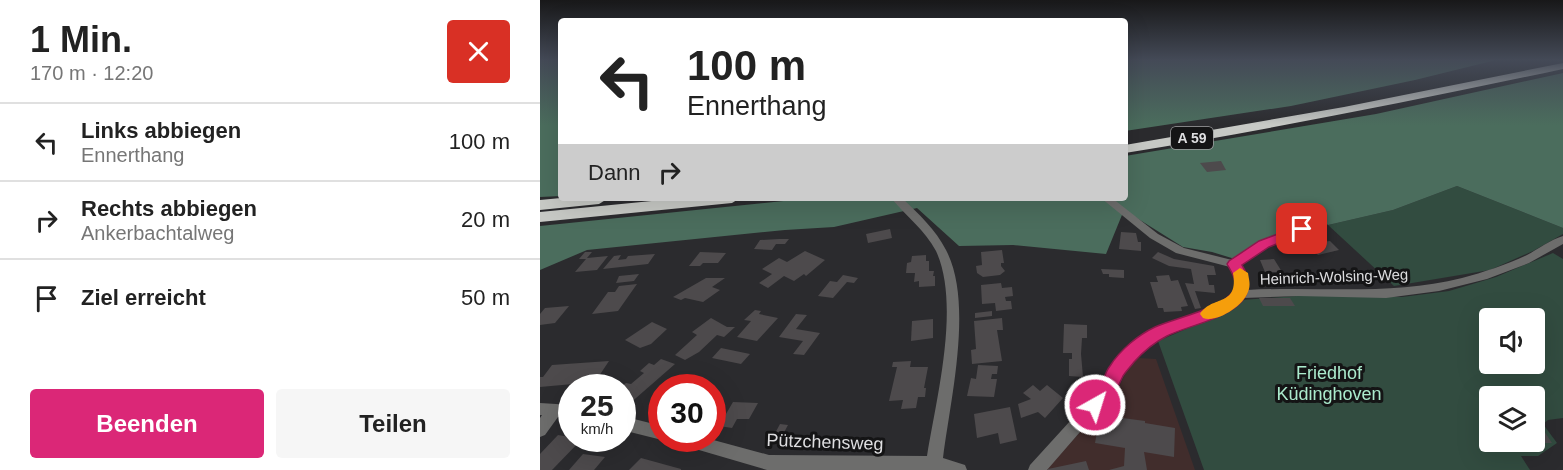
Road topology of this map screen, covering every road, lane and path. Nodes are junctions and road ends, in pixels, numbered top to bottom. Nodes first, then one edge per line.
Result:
1 (1447, 82) edge
2 (1470, 82) edge
3 (1128, 139) edge
4 (1128, 149) edge
5 (581, 201) edge
6 (702, 201) edge
7 (899, 201) edge
8 (1111, 201) edge
9 (540, 205) edge
10 (540, 217) edge
11 (1302, 229) dead end
12 (1563, 239) edge
13 (1236, 262) junction
14 (1240, 294) junction
15 (548, 409) edge
16 (540, 430) edge
17 (726, 451) edge
18 (934, 464) junction
19 (958, 470) edge
20 (1036, 470) edge

1 - 3 highway, A 59
2 - 4 highway, A 59
5 - 9 highway
6 - 10 highway
7 - 18 street
8 - 13 street
11 - 13 street
12 - 14 street, Heinrich-Wolsing-Weg
13 - 14 street
14 - 20 street
15 - 16 street
17 - 18 street, Pützchensweg
18 - 19 street, Pützchensweg

